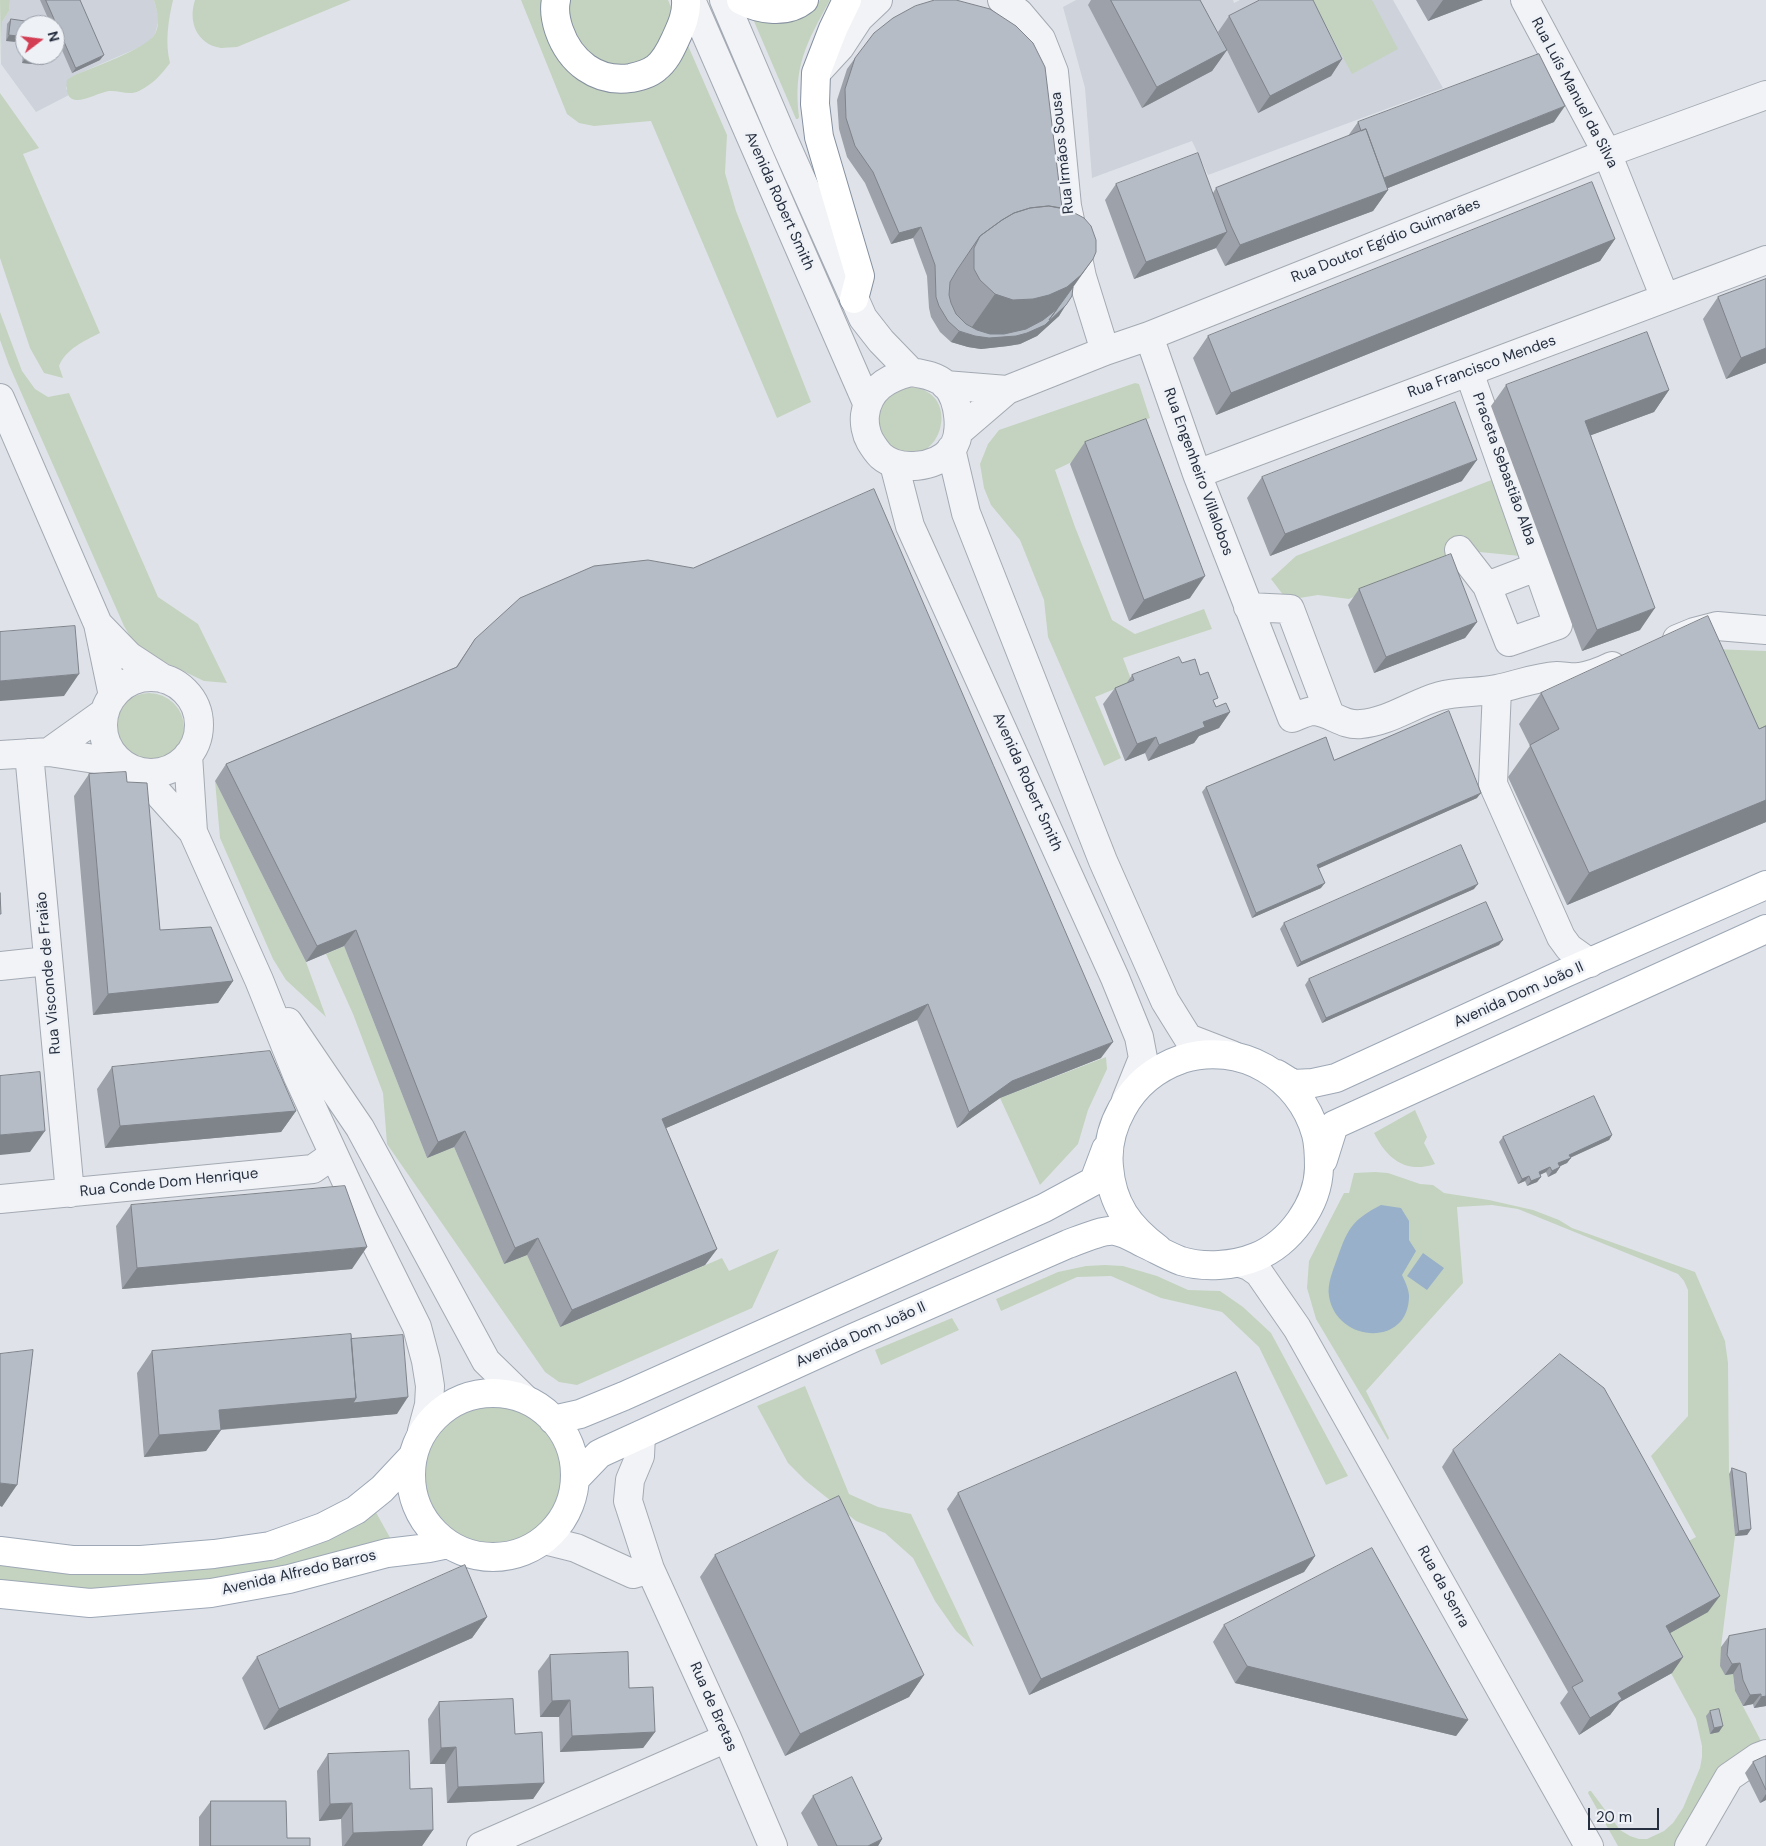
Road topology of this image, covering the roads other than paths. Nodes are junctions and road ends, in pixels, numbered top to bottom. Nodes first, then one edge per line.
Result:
1 (556, 0) edge
2 (686, 0) edge
3 (691, 0) edge
4 (724, 0) edge
5 (741, 0) edge
6 (804, 0) edge
7 (848, 0) edge
8 (878, 0) edge
9 (1002, 0) edge
10 (1525, 0) edge
11 (816, 73) junction
12 (1766, 95) edge
13 (1607, 153) junction
14 (1766, 260) edge
15 (1665, 298) junction
16 (854, 299) junction
17 (1149, 336) junction
18 (1105, 351) junction
19 (911, 372) junction
20 (1469, 372) junction
21 (945, 385) junction
22 (1007, 390) junction
23 (0, 398) edge
24 (866, 403) junction
25 (955, 441) junction
26 (894, 464) junction
27 (1197, 474) junction
28 (1459, 550) dead end
29 (1539, 566) junction
30 (1488, 586) junction
31 (1248, 606) junction
32 (98, 624) junction
33 (1766, 630) edge
34 (164, 679) junction
35 (1497, 690) junction
36 (109, 704) junction
37 (1330, 715) junction
38 (39, 752) junction
39 (0, 755) edge
40 (188, 755) junction
41 (130, 767) junction
42 (193, 832) junction
43 (1766, 885) edge
44 (1766, 929) edge
45 (1562, 937) junction
46 (48, 962) junction
47 (1590, 963) junction
48 (0, 966) edge
49 (1565, 973) junction
50 (259, 980) junction
51 (1233, 1056) junction
52 (1270, 1070) junction
53 (1126, 1100) junction
54 (1110, 1139) junction
55 (333, 1154) junction
56 (1318, 1176) junction
57 (70, 1193) junction
58 (0, 1199) edge
59 (1305, 1214) junction
60 (1158, 1250) junction
61 (1240, 1263) junction
62 (1298, 1328) junction
63 (524, 1398) junction
64 (552, 1420) junction
65 (422, 1431) junction
66 (641, 1435) junction
67 (412, 1456) junction
68 (575, 1479) junction
69 (544, 1540) junction
70 (448, 1544) junction
71 (0, 1550) edge
72 (650, 1569) junction
73 (0, 1594) edge
74 (727, 1738) junction
75 (1766, 1754) edge
76 (481, 1846) edge
77 (773, 1846) edge
78 (1590, 1846) edge
79 (1689, 1846) edge

1 - 2 main road
3 - 24 street, Avenida Robert Smith
4 - 16 street, Avenida Robert Smith
5 - 6 main road
7 - 11 main road
8 - 11 street
9 - 18 street, Rua Irmãos Sousa
10 - 13 street, Rua Luís Manuel da Silva
11 - 16 main road
12 - 13 street, Rua Doutor Egídio Guimarães
13 - 15 street, Rua Luís Manuel da Silva
13 - 17 street, Rua Doutor Egídio Guimarães
14 - 15 street, Rua Francisco Mendes
15 - 20 street, Rua Francisco Mendes
16 - 19 street, Avenida Robert Smith
17 - 18 street, Rua Doutor Egídio Guimarães
17 - 27 street, Rua Engenheiro Villalobos
18 - 22 street, Rua Doutor Egídio Guimarães
19 - 21 street
19 - 24 street
20 - 27 street, Rua Francisco Mendes
20 - 29 street, Praceta Sebastião Alba
21 - 22 street, Rua Doutor Egídio Guimarães
21 - 25 street
22 - 25 street, Rua Doutor Egídio Guimarães
23 - 32 street
24 - 26 street
25 - 26 street
25 - 51 street
26 - 53 street, Avenida Robert Smith
27 - 31 street, Rua Engenheiro Villalobos
28 - 30 street, Praceta Sebastião Alba
29 - 30 street
29 - 30 street, Praceta Sebastião Alba
31 - 37 street
31 - 37 street, Rua Engenheiro Villalobos
32 - 34 street
32 - 36 street
33 - 35 street, Rua Engenheiro Villalobos
34 - 36 street
34 - 40 street
35 - 37 street, Rua Engenheiro Villalobos
35 - 45 street
36 - 38 street
36 - 41 street
38 - 39 street
38 - 41 street
38 - 46 street, Rua Visconde de Fraião
40 - 41 street
40 - 42 street
41 - 42 street
42 - 50 street
43 - 47 main road, Avenida Dom João II
44 - 56 main road
45 - 47 street
45 - 49 street
46 - 48 street
46 - 57 street, Rua Visconde de Fraião
47 - 49 main road, Avenida Dom João II
49 - 52 main road, Avenida Dom João II
50 - 55 street
50 - 63 street
51 - 52 main road
51 - 53 main road
52 - 56 main road
53 - 54 main road
54 - 60 main road
54 - 64 main road
55 - 57 street, Rua Conde Dom Henrique
55 - 65 street
56 - 59 main road
57 - 58 street, Rua Conde Dom Henrique
59 - 61 main road
59 - 62 street, Rua da Senra
60 - 61 main road, Avenida Dom João II
60 - 66 main road, Avenida Dom João II
61 - 62 street, Rua da Senra
62 - 78 street, Rua da Senra
63 - 64 main road
63 - 65 main road
64 - 68 main road
65 - 67 main road
66 - 68 main road, Avenida Dom João II
66 - 72 street, Rua de Bretas
67 - 70 main road
67 - 71 main road
68 - 69 main road
69 - 70 main road
69 - 72 street
70 - 73 main road, Avenida Alfredo Barros
72 - 74 street, Rua de Bretas
74 - 76 street
74 - 77 street, Rua de Bretas
75 - 79 street

